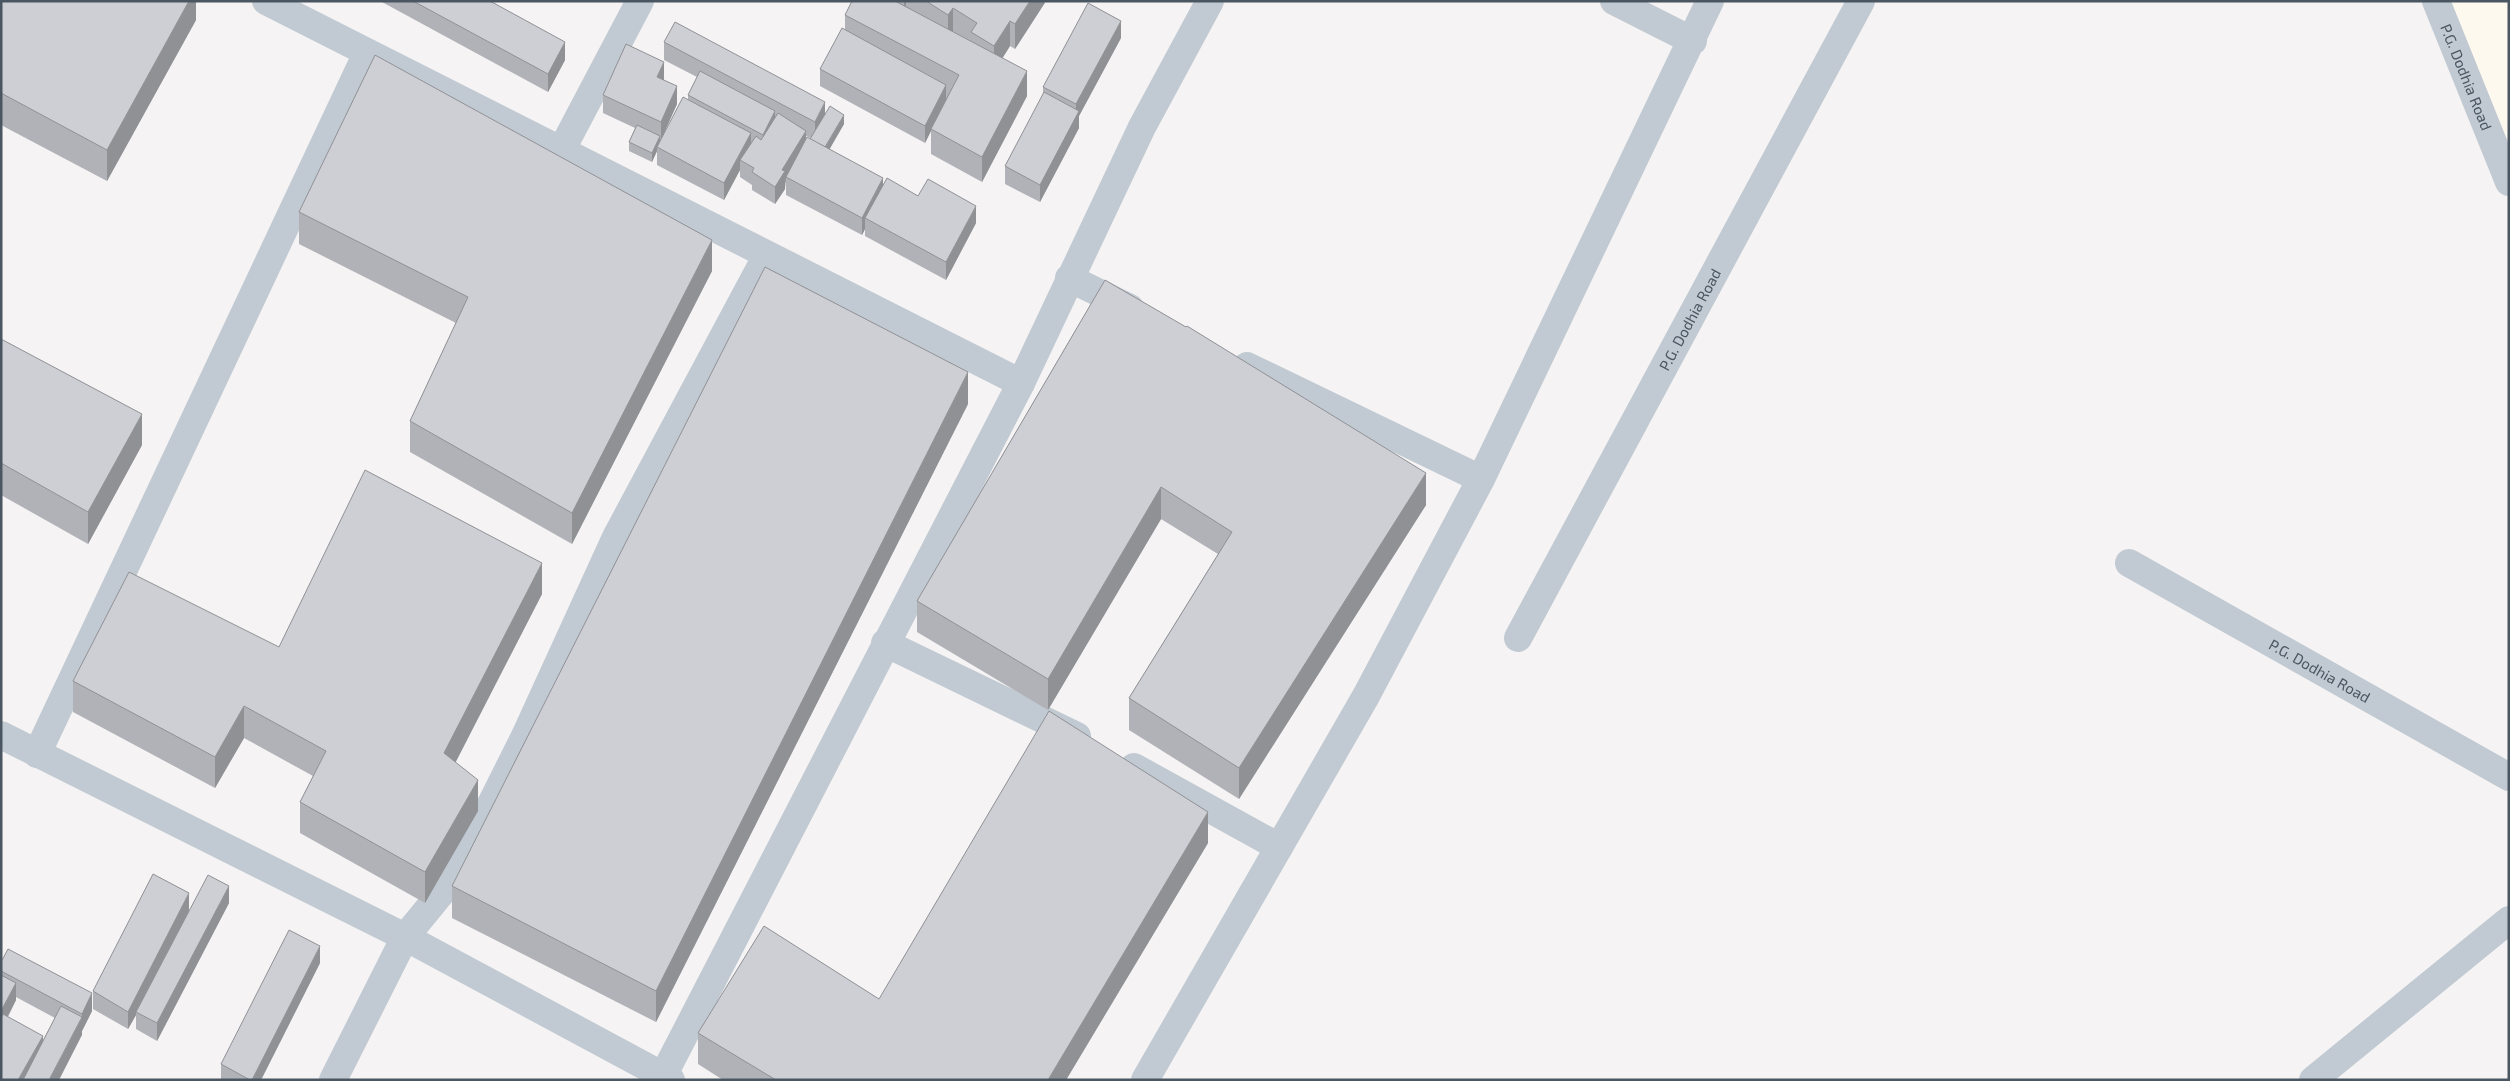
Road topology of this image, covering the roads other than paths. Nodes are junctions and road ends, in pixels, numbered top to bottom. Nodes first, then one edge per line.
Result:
1 (266, 1) edge
2 (640, 1) edge
3 (1210, 1) edge
4 (1614, 1) edge
5 (1710, 1) edge
6 (1862, 1) edge
7 (2436, 1) edge
8 (1693, 41) junction
9 (367, 53) junction
10 (561, 151) junction
11 (2509, 182) edge
12 (766, 255) junction
13 (1069, 278) junction
14 (1148, 317) edge
15 (1227, 357) edge
16 (1020, 383) junction
17 (1481, 479) junction
18 (2129, 564) dead end
19 (1518, 638) dead end
20 (884, 643) junction
21 (1, 735) edge
22 (37, 754) junction
23 (2509, 777) edge
24 (1279, 847) junction
25 (2509, 920) edge
26 (405, 937) junction
27 (665, 1078) edge
28 (333, 1080) edge
29 (1145, 1080) edge
30 (2313, 1080) edge

1 - 9 street
2 - 10 street
3 - 13 street
4 - 8 street
5 - 8 street
6 - 19 street, P.G. Dodhia Road
7 - 11 street, P.G. Dodhia Road
8 - 17 street
9 - 10 street
9 - 22 street
10 - 12 street
12 - 16 street
12 - 26 street
13 - 14 street
13 - 16 street
15 - 17 street
16 - 20 street
17 - 24 street
18 - 23 street, P.G. Dodhia Road
20 - 24 street
20 - 27 street
21 - 22 street
22 - 26 street
24 - 29 street
25 - 30 street
26 - 27 street
26 - 28 street

